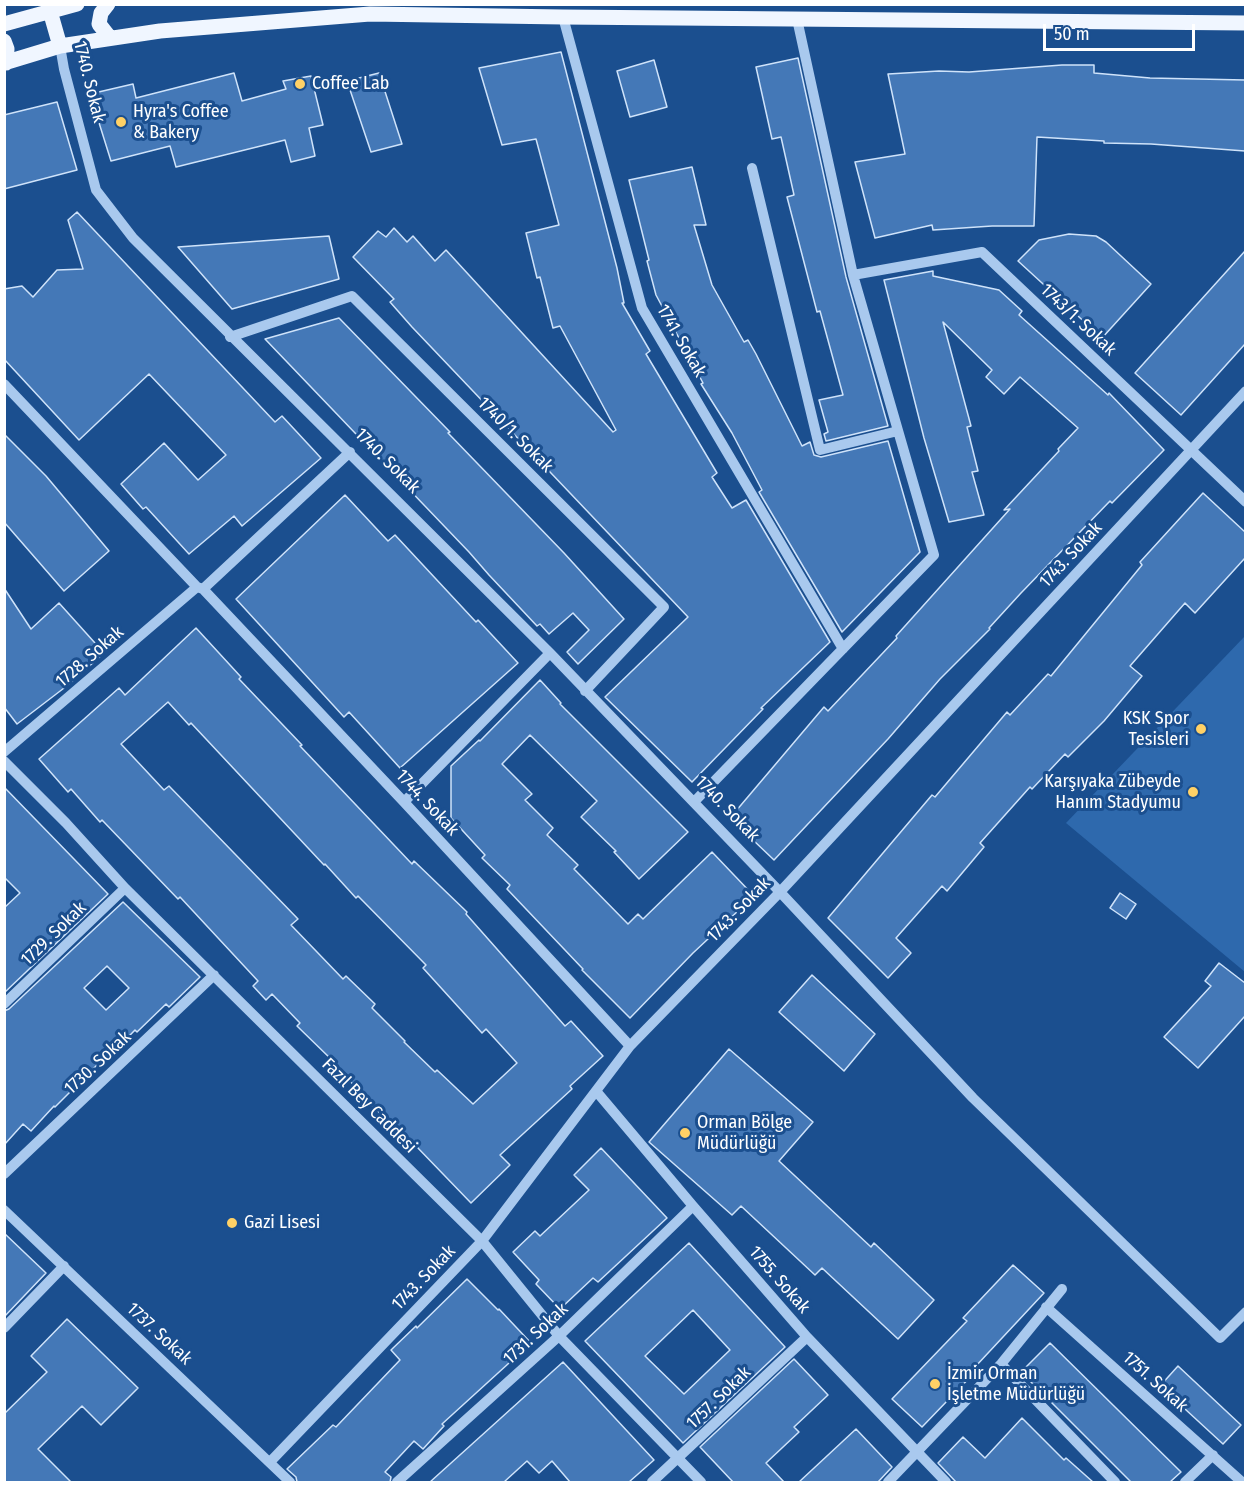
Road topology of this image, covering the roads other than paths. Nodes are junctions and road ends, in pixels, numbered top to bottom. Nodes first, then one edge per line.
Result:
1 (77, 4) edge
2 (108, 4) edge
3 (51, 11) junction
4 (563, 17) junction
5 (797, 19) junction
6 (1245, 23) edge
7 (4, 24) edge
8 (110, 38) junction
9 (4, 41) edge
10 (60, 46) junction
11 (5, 63) edge
12 (752, 168) dead end
13 (854, 275) junction
14 (230, 337) junction
15 (4, 384) edge
16 (1245, 391) edge
17 (898, 431) junction
18 (1191, 450) junction
19 (350, 452) junction
20 (1245, 502) edge
21 (200, 588) junction
22 (843, 650) junction
23 (550, 653) junction
24 (585, 691) junction
25 (4, 752) edge
26 (4, 761) edge
27 (404, 802) junction
28 (694, 802) junction
29 (125, 888) junction
30 (780, 892) junction
31 (214, 975) junction
32 (4, 1004) edge
33 (630, 1046) junction
34 (596, 1091) junction
35 (4, 1174) edge
36 (693, 1206) junction
37 (4, 1210) edge
38 (482, 1241) junction
39 (64, 1266) junction
40 (1062, 1289) dead end
41 (1046, 1307) junction
42 (1245, 1312) edge
43 (4, 1328) edge
44 (559, 1336) junction
45 (807, 1337) junction
46 (1001, 1364) junction
47 (917, 1452) junction
48 (1213, 1455) junction
49 (679, 1459) junction
50 (270, 1462) junction
51 (290, 1482) edge
52 (397, 1482) edge
53 (652, 1482) edge
54 (701, 1482) edge
55 (888, 1482) edge
56 (946, 1482) edge
57 (1115, 1482) edge
58 (1185, 1482) edge
59 (1242, 1482) edge

1 - 3 main road
2 - 8 main road
3 - 7 main road
3 - 10 main road, 1740. Sokak
4 - 5 main road
4 - 8 main road
4 - 22 street, 1741. Sokak
5 - 6 main road
5 - 13 street
8 - 10 main road
9 - 11 main road
10 - 11 main road
10 - 14 street, 1740. Sokak
12 - 17 street
13 - 17 street
13 - 18 street, 1743/1. Sokak
14 - 19 street, 1740. Sokak
14 - 24 street, 1740/1. Sokak
15 - 21 street
16 - 18 street, 1743. Sokak
17 - 22 street
18 - 20 street, 1743/1. Sokak
18 - 30 street, 1743. Sokak
19 - 21 street, 1728. Sokak
19 - 23 street, 1740. Sokak
21 - 25 street, 1728. Sokak
21 - 27 street, 1744. Sokak
22 - 28 street
23 - 24 street, 1740. Sokak
23 - 27 street
24 - 28 street, 1740. Sokak
26 - 29 street, Fazıl Bey Caddesi
27 - 33 street, 1744. Sokak
28 - 30 street, 1740. Sokak
29 - 31 street, Fazıl Bey Caddesi
29 - 32 street, 1729. Sokak
30 - 33 street, 1743. Sokak
30 - 42 street, 1740. Sokak
31 - 35 street, 1730. Sokak
31 - 38 street, Fazıl Bey Caddesi
33 - 34 street, 1743. Sokak
34 - 36 street, 1755. Sokak
34 - 38 street, 1743. Sokak
36 - 44 street, 1731. Sokak
36 - 45 street, 1755. Sokak
37 - 39 street, 1737. Sokak
38 - 44 street, Fazıl Bey Caddesi
38 - 50 street, 1743. Sokak
39 - 43 street
39 - 50 street, 1737. Sokak
40 - 41 street
41 - 46 street
41 - 48 street, 1751. Sokak
44 - 49 street, Fazıl Bey Caddesi
44 - 52 street, 1731. Sokak
45 - 47 street, 1755. Sokak
45 - 49 street, 1757. Sokak
46 - 47 street
46 - 57 street
47 - 55 street
47 - 56 street, 1755. Sokak
48 - 58 street
48 - 59 street, 1751. Sokak
49 - 53 street, 1757. Sokak
49 - 54 street, Fazıl Bey Caddesi
50 - 51 street, 1737. Sokak

